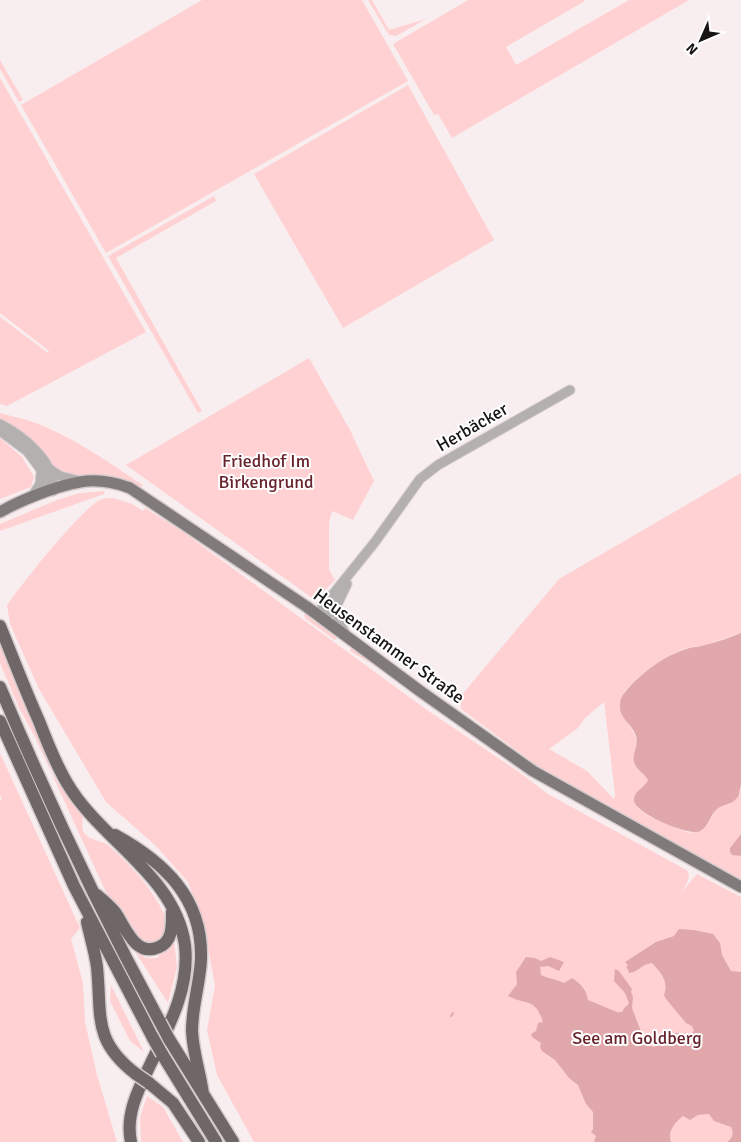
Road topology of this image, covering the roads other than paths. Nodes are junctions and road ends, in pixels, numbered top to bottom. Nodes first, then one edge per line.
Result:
1 (570, 390) dead end
2 (0, 424) edge
3 (0, 431) edge
4 (43, 467) junction
5 (81, 482) junction
6 (53, 490) junction
7 (30, 498) junction
8 (2, 511) edge
9 (358, 565) junction
10 (336, 607) junction
11 (320, 617) junction
12 (0, 626) edge
13 (346, 635) junction
14 (0, 687) edge
15 (0, 721) edge
16 (100, 826) junction
17 (741, 887) edge
18 (91, 890) junction
19 (81, 900) junction
20 (171, 905) junction
21 (203, 1094) junction
22 (131, 1142) edge
23 (199, 1142) edge
24 (216, 1142) edge
25 (233, 1142) edge

1 - 9 street, Herbäcker
2 - 4 street
3 - 4 street
4 - 5 street
4 - 6 street
4 - 7 street
5 - 6 main road, Heusenstammer Straße
5 - 11 main road, Heusenstammer Straße
6 - 7 main road, Heusenstammer Straße
7 - 8 main road, Heusenstammer Straße
9 - 10 street
9 - 11 street
10 - 11 street
10 - 13 street
11 - 13 main road, Heusenstammer Straße
12 - 16 highway
13 - 17 main road, Heusenstammer Straße
14 - 18 highway
15 - 19 highway
16 - 20 highway
16 - 21 highway
18 - 20 highway
18 - 21 highway, bridge
19 - 23 highway, bridge
19 - 24 highway, bridge
20 - 22 highway
21 - 25 highway

